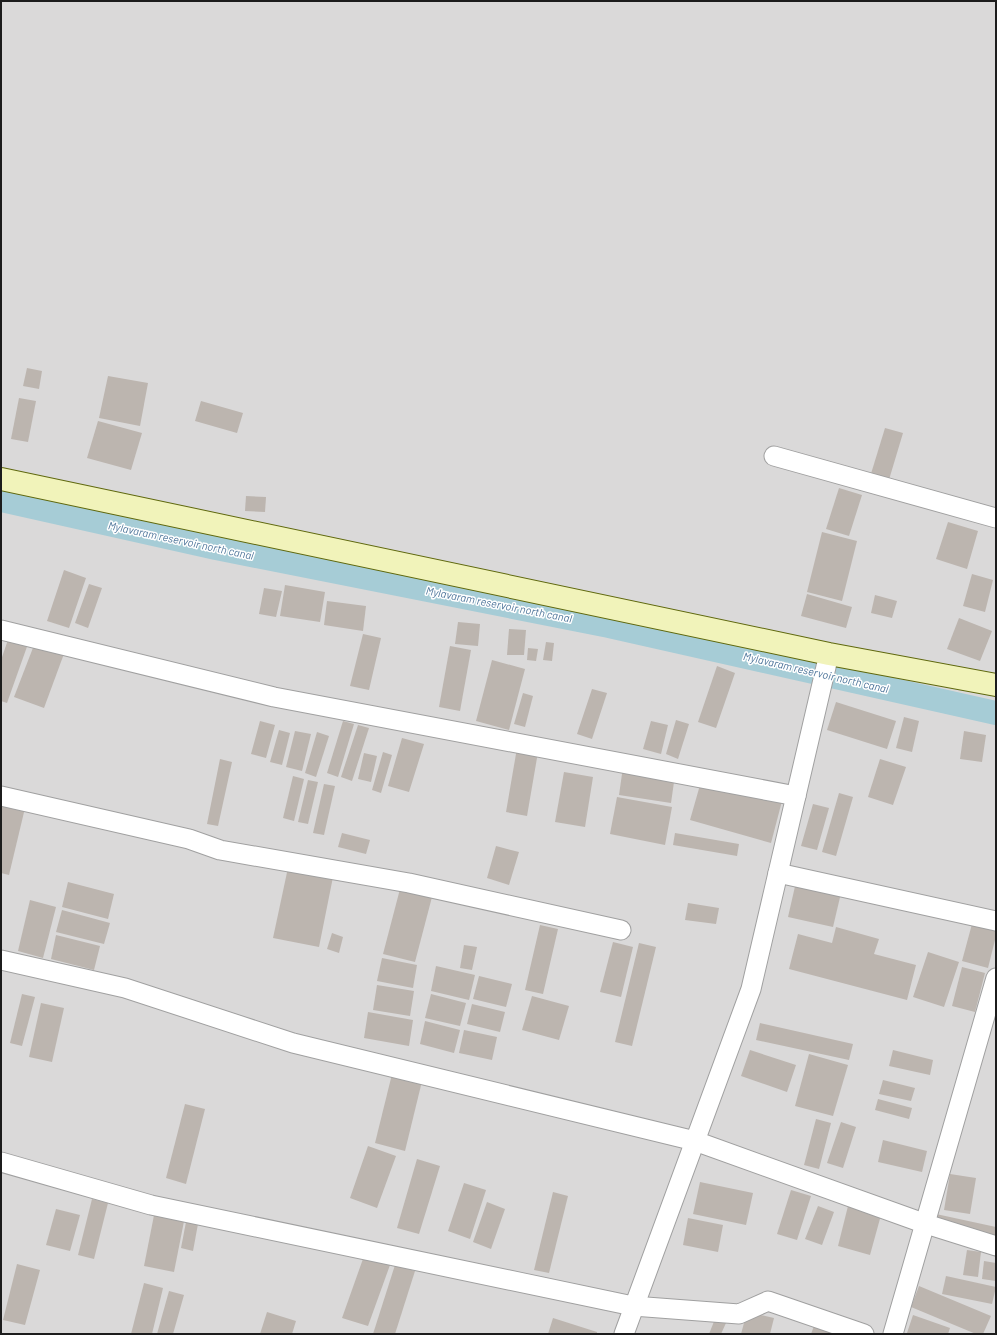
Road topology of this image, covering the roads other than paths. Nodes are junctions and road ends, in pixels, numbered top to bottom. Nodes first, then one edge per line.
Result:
1 (774, 456) dead end
2 (1, 479) edge
3 (996, 518) edge
4 (1, 630) edge
5 (829, 654) junction
6 (996, 685) edge
7 (1, 796) edge
8 (796, 796) junction
9 (778, 873) junction
10 (996, 922) edge
11 (621, 930) dead end
12 (1, 960) edge
13 (996, 978) edge
14 (695, 1141) junction
15 (1, 1162) edge
16 (926, 1224) junction
17 (996, 1246) edge
18 (633, 1306) junction
19 (624, 1334) edge
20 (864, 1334) edge
21 (894, 1334) edge

1 - 3 street
2 - 5 main road
4 - 8 street
5 - 6 main road
5 - 8 street
7 - 11 street
8 - 9 street
9 - 10 street
9 - 14 street
12 - 14 street
13 - 16 street
14 - 16 street
14 - 18 street
15 - 18 street
16 - 17 street
16 - 21 street
18 - 19 street
18 - 20 street

